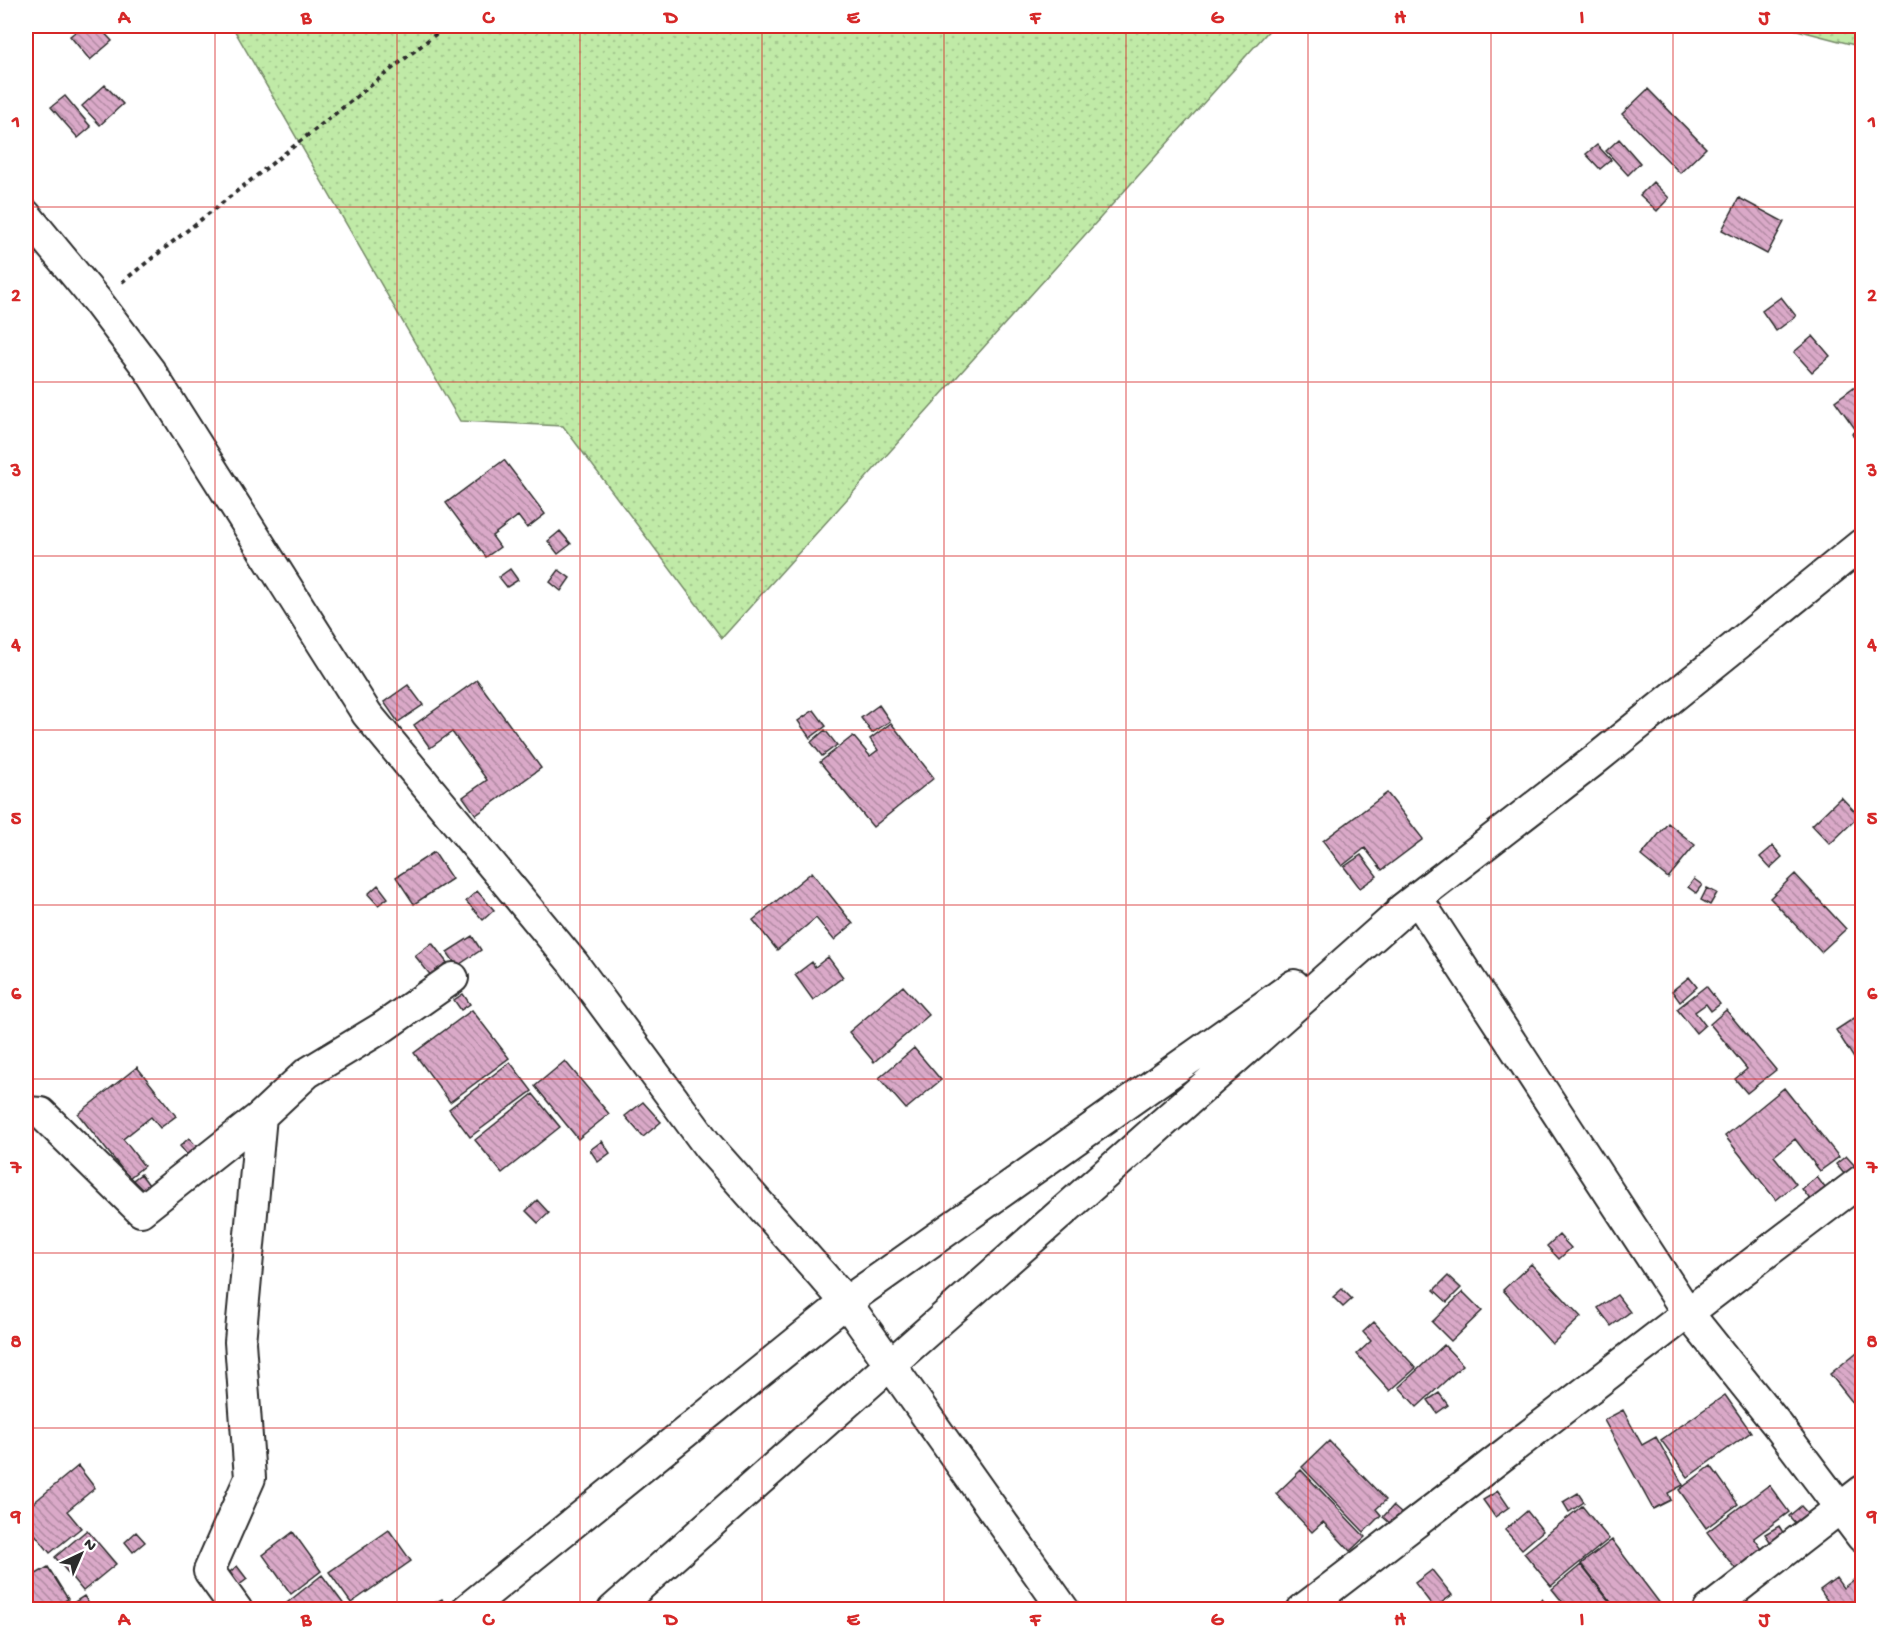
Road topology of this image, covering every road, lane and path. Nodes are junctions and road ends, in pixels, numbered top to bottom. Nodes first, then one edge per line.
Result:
1 (446, 26) edge
2 (26, 215) edge
3 (97, 302) junction
4 (1863, 544) edge
5 (1417, 898) junction
6 (453, 978) dead end
7 (26, 1112) edge
8 (261, 1116) junction
9 (1863, 1180) edge
10 (846, 1302) junction
11 (1687, 1312) junction
12 (1852, 1499) edge
13 (1863, 1537) edge
14 (237, 1610) edge
15 (466, 1610) edge
16 (613, 1610) edge
17 (1064, 1610) edge
18 (1302, 1610) edge
19 (1708, 1610) edge

1 - 3 path
2 - 3 street
3 - 10 street
4 - 5 street
5 - 10 street
5 - 11 street
5 - 16 street
6 - 8 street
7 - 8 street
8 - 14 street
9 - 11 street
10 - 15 street
10 - 17 street
11 - 12 street
11 - 18 street
12 - 13 street
12 - 19 street

